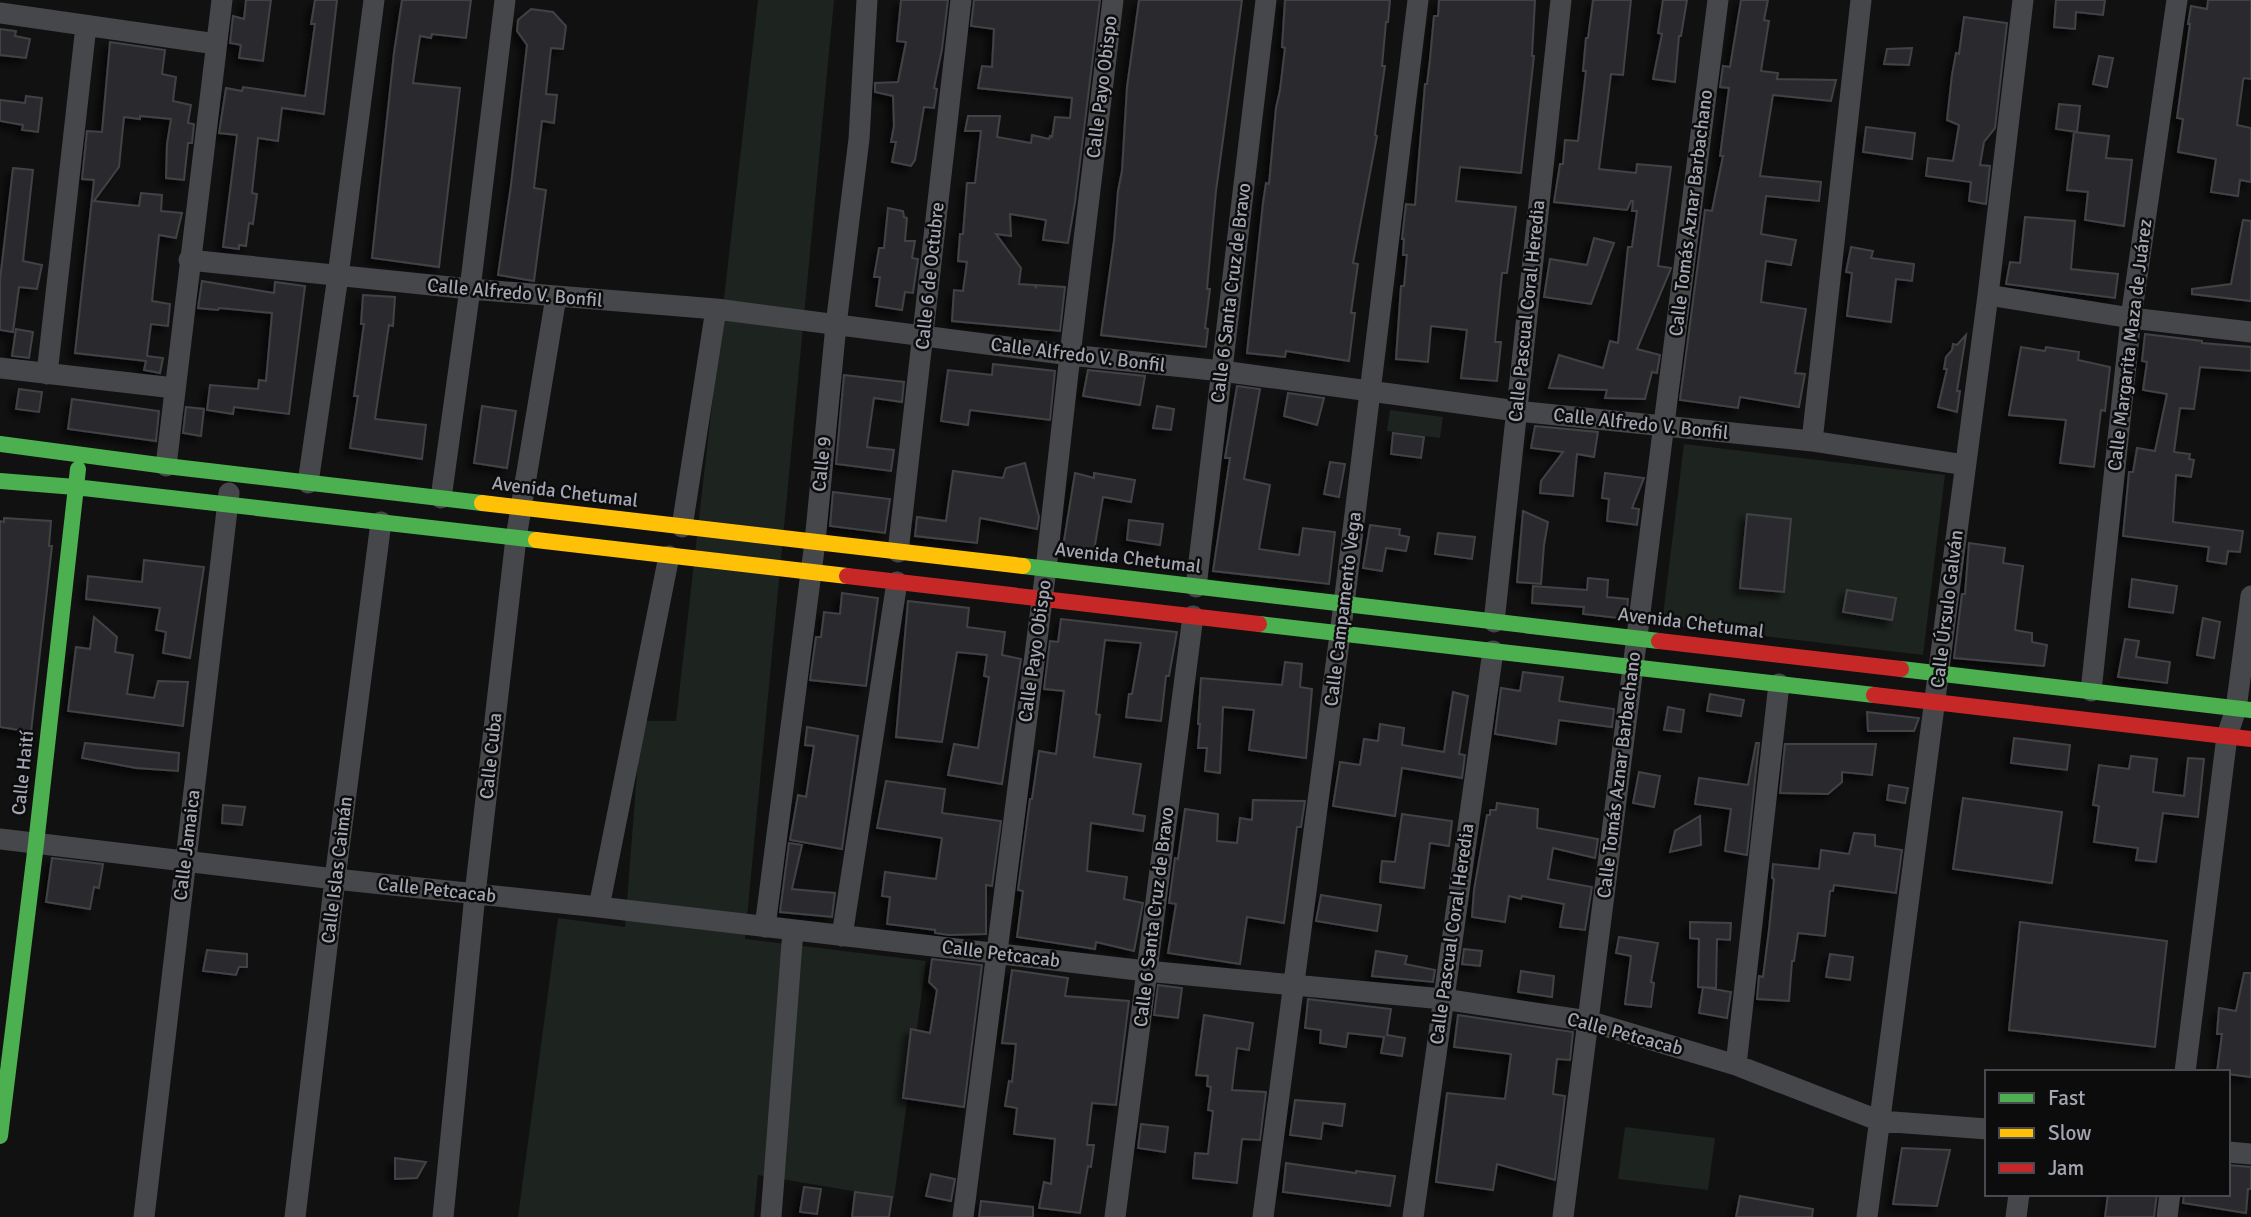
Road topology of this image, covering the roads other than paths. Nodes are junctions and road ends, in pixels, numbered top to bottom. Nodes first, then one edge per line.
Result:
1 (222, 0) edge
2 (374, 0) edge
3 (505, 0) edge
4 (867, 0) edge
5 (961, 0) edge
6 (1113, 0) edge
7 (1266, 0) edge
8 (1418, 0) edge
9 (1561, 0) edge
10 (1718, 0) edge
11 (1861, 0) edge
12 (2023, 0) edge
13 (2177, 0) edge
14 (0, 13) edge
15 (86, 26) junction
16 (216, 44) junction
17 (189, 260) junction
18 (338, 276) junction
19 (470, 289) junction
20 (1989, 295) junction
21 (556, 297) junction
22 (716, 309) junction
23 (2131, 317) junction
24 (836, 325) junction
25 (2251, 332) edge
26 (924, 336) junction
27 (1070, 355) junction
28 (0, 368) edge
29 (1222, 371) junction
30 (47, 374) junction
31 (174, 388) junction
32 (1369, 391) junction
33 (1517, 411) junction
34 (1664, 426) junction
35 (1812, 441) junction
36 (0, 444) edge
37 (79, 456) junction
38 (1965, 465) junction
39 (166, 466) junction
40 (231, 474) junction
41 (0, 481) edge
42 (308, 483) junction
43 (75, 487) junction
44 (441, 498) junction
45 (228, 505) junction
46 (521, 508) junction
47 (381, 522) junction
48 (682, 527) junction
49 (516, 538) junction
50 (815, 542) junction
51 (898, 552) junction
52 (669, 556) junction
53 (1046, 569) junction
54 (810, 572) junction
55 (897, 582) junction
56 (1196, 587) junction
57 (2251, 596) edge
58 (1041, 599) junction
59 (1344, 604) junction
60 (1193, 616) junction
61 (1494, 622) junction
62 (1340, 634) junction
63 (1637, 638) junction
64 (1493, 651) junction
65 (1633, 667) junction
66 (1939, 674) junction
67 (1779, 684) junction
68 (2091, 691) junction
69 (1935, 703) junction
70 (2244, 709) edge
71 (2227, 736) junction
72 (2251, 739) edge
73 (0, 839) edge
74 (36, 844) junction
75 (185, 860) junction
76 (335, 879) junction
77 (475, 894) junction
78 (599, 907) junction
79 (765, 927) junction
80 (793, 930) junction
81 (842, 936) junction
82 (996, 953) junction
83 (1146, 971) junction
84 (1294, 986) junction
85 (1443, 999) junction
86 (1588, 1021) junction
87 (1737, 1065) junction
88 (2185, 1070) edge
89 (1880, 1121) junction
90 (1985, 1129) edge
91 (0, 1136) edge
92 (2230, 1152) edge
93 (2251, 1154) edge
94 (2019, 1196) edge
95 (2170, 1196) edge
96 (144, 1217) edge
97 (295, 1217) edge
98 (443, 1217) edge
99 (771, 1217) edge
100 (963, 1217) edge
101 (1115, 1217) edge
102 (1263, 1217) edge
103 (1413, 1217) edge
104 (1563, 1217) edge
105 (1867, 1217) edge
106 (2016, 1217) edge
107 (2167, 1217) edge

1 - 16 street
2 - 18 street
3 - 19 street
4 - 24 street, Calle 9
5 - 26 street, Calle 6 de Octubre
6 - 27 street, Calle Payo Obispo
7 - 29 street, Calle 6 Santa Cruz de Bravo
8 - 32 street, Calle Campamento Vega
9 - 33 street, Calle Pascual Coral Heredia
10 - 34 street, Calle Tomás Aznar Barbachano
11 - 35 street
12 - 20 street, Calle Úrsulo Galván
13 - 23 street, Calle Margarita Maza de Juárez
14 - 15 street
15 - 16 street
15 - 30 street
16 - 17 street
17 - 18 street, Calle Alfredo V. Bonfil
17 - 31 street
18 - 19 street, Calle Alfredo V. Bonfil
18 - 42 street
19 - 21 street, Calle Alfredo V. Bonfil
19 - 44 street
20 - 23 street
20 - 38 street, Calle Úrsulo Galván
21 - 22 street, Calle Alfredo V. Bonfil
21 - 46 street, Calle Cuba
22 - 24 street, Calle Alfredo V. Bonfil
22 - 48 street
23 - 25 street
23 - 68 street, Calle Margarita Maza de Juárez
24 - 26 street, Calle Alfredo V. Bonfil
24 - 50 street, Calle 9
26 - 27 street, Calle Alfredo V. Bonfil
26 - 51 street, Calle 6 de Octubre
27 - 29 street, Calle Alfredo V. Bonfil
27 - 53 street, Calle Payo Obispo
28 - 30 street
29 - 32 street, Calle Alfredo V. Bonfil
29 - 56 street, Calle 6 Santa Cruz de Bravo
30 - 31 street
31 - 39 street
32 - 33 street, Calle Alfredo V. Bonfil
32 - 59 street, Calle Campamento Vega
33 - 34 street, Calle Alfredo V. Bonfil
33 - 61 street, Calle Pascual Coral Heredia
34 - 35 street, Calle Alfredo V. Bonfil
34 - 63 street, Calle Tomás Aznar Barbachano
35 - 38 street, Calle Alfredo V. Bonfil
36 - 37 main road, Avenida Chetumal
37 - 39 main road, Avenida Chetumal
37 - 43 main road, Calle Haití
38 - 66 street, Calle Úrsulo Galván
39 - 40 main road, Avenida Chetumal
40 - 42 main road, Avenida Chetumal
40 - 45 street, Calle Jamaica
41 - 43 main road
42 - 44 main road, Avenida Chetumal
43 - 45 main road
43 - 74 main road, Calle Haití
44 - 46 main road, Avenida Chetumal
45 - 47 main road
45 - 75 street, Calle Jamaica
46 - 48 main road, Avenida Chetumal
46 - 49 street, Calle Cuba
47 - 49 main road
47 - 76 street, Calle Islas Caimán
48 - 50 main road, Avenida Chetumal
49 - 52 main road
49 - 77 street, Calle Cuba
50 - 51 main road, Avenida Chetumal
50 - 54 street, Calle 9
51 - 53 main road, Avenida Chetumal
52 - 54 main road
52 - 78 street
53 - 56 main road, Avenida Chetumal
53 - 58 street, Calle Payo Obispo
54 - 55 main road
54 - 79 street, Calle 9
55 - 58 main road
55 - 81 street
56 - 59 main road, Avenida Chetumal
57 - 70 street
58 - 60 main road
58 - 82 street, Calle Payo Obispo
59 - 61 main road, Avenida Chetumal
59 - 62 street, Calle Campamento Vega
60 - 62 main road
60 - 83 street, Calle 6 Santa Cruz de Bravo
61 - 63 main road, Avenida Chetumal
62 - 64 main road
62 - 84 street, Calle Campamento Vega
63 - 65 street, Calle Tomás Aznar Barbachano
63 - 66 main road, Avenida Chetumal
64 - 65 main road
64 - 85 street, Calle Pascual Coral Heredia
65 - 67 main road
65 - 86 street, Calle Tomás Aznar Barbachano
66 - 68 main road, Avenida Chetumal
66 - 69 street, Calle Úrsulo Galván
67 - 69 main road
67 - 87 street
68 - 70 main road, Avenida Chetumal
69 - 71 main road
69 - 89 street, Calle Úrsulo Galván
70 - 71 street
71 - 72 main road
71 - 88 street
73 - 74 street, Calle Petcacab
74 - 75 street, Calle Petcacab
74 - 91 main road, Calle Haití
75 - 76 street, Calle Petcacab
75 - 96 street, Calle Jamaica
76 - 77 street, Calle Petcacab
76 - 97 street, Calle Islas Caimán
77 - 78 street, Calle Petcacab
77 - 98 street, Calle Cuba
78 - 79 street, Calle Petcacab
79 - 80 street, Calle Petcacab
80 - 81 street, Calle Petcacab
80 - 99 street
81 - 82 street, Calle Petcacab
82 - 83 street, Calle Petcacab
82 - 100 street, Calle Payo Obispo
83 - 84 street, Calle Petcacab
83 - 101 street, Calle 6 Santa Cruz de Bravo
84 - 85 street, Calle Petcacab
84 - 102 street, Calle Campamento Vega
85 - 86 street, Calle Petcacab
85 - 103 street, Calle Pascual Coral Heredia
86 - 87 street, Calle Petcacab
86 - 104 street, Calle Tomás Aznar Barbachano
87 - 89 street, Calle Petcacab
89 - 90 street, Calle Petcacab
89 - 105 street, Calle Úrsulo Galván
92 - 93 street
94 - 106 street
95 - 107 street

